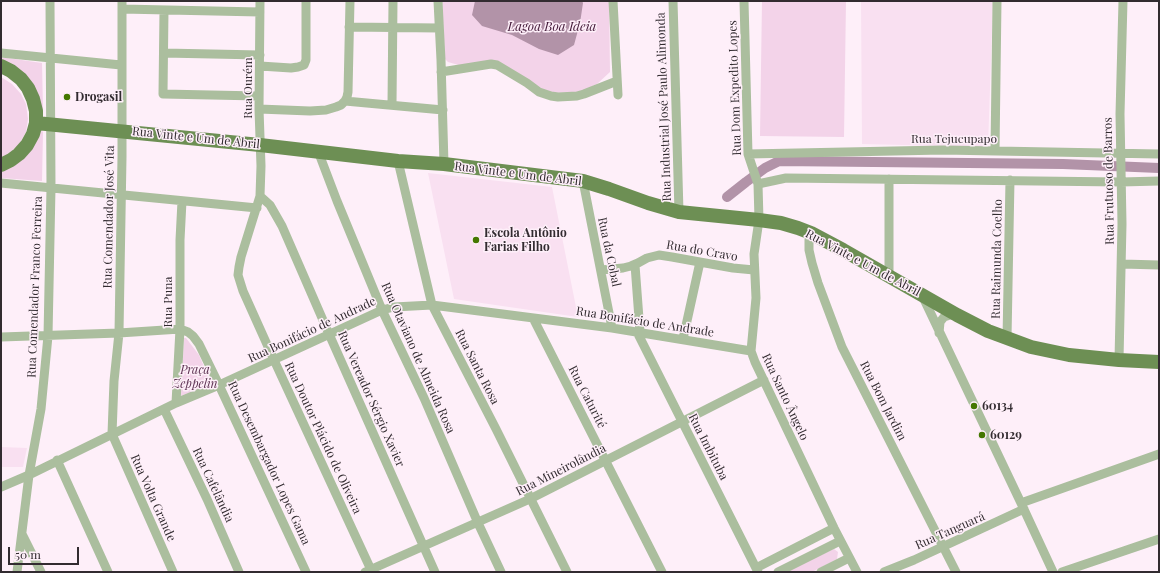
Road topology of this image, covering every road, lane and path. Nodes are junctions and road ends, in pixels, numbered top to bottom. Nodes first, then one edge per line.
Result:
1 (50, 1) edge
2 (260, 1) edge
3 (306, 1) edge
4 (350, 1) edge
5 (393, 1) edge
6 (438, 1) edge
7 (613, 1) edge
8 (673, 1) edge
9 (744, 1) edge
10 (997, 1) edge
11 (1122, 1) edge
12 (122, 5) edge
13 (164, 10) junction
14 (260, 12) junction
15 (349, 26) junction
16 (393, 28) junction
17 (440, 28) junction
18 (1, 53) edge
19 (164, 53) junction
20 (260, 54) junction
21 (50, 58) junction
22 (121, 65) junction
23 (1, 66) edge
24 (260, 66) junction
25 (441, 72) junction
26 (617, 81) junction
27 (618, 95) dead end
28 (259, 96) junction
29 (345, 101) junction
30 (392, 105) junction
31 (259, 109) junction
32 (443, 110) junction
33 (36, 123) junction
34 (51, 124) junction
35 (122, 131) junction
36 (260, 145) junction
37 (995, 151) junction
38 (318, 152) junction
39 (748, 154) junction
40 (1159, 154) edge
41 (1121, 156) junction
42 (398, 161) junction
43 (444, 164) junction
44 (2, 165) edge
45 (889, 179) junction
46 (1121, 179) junction
47 (1010, 180) junction
48 (583, 181) junction
49 (757, 182) junction
50 (1159, 182) edge
51 (1, 183) edge
52 (51, 188) junction
53 (122, 194) junction
54 (260, 196) junction
55 (182, 201) junction
56 (257, 208) junction
57 (679, 212) junction
58 (759, 220) junction
59 (811, 233) junction
60 (700, 262) junction
61 (1122, 264) junction
62 (635, 265) junction
63 (1159, 265) edge
64 (601, 270) junction
65 (754, 270) junction
66 (889, 275) junction
67 (243, 291) joint
68 (921, 293) junction
69 (432, 305) junction
70 (382, 310) junction
71 (957, 315) junction
72 (533, 318) junction
73 (612, 328) junction
74 (180, 329) junction
75 (638, 332) junction
76 (119, 333) junction
77 (939, 333) junction
78 (329, 334) junction
79 (48, 336) junction
80 (1, 337) edge
81 (1007, 338) junction
82 (683, 339) junction
83 (751, 351) junction
84 (274, 360) junction
85 (1119, 360) junction
86 (1159, 362) edge
87 (764, 380) junction
88 (219, 385) junction
89 (176, 403) junction
90 (164, 409) junction
91 (682, 422) junction
92 (112, 434) junction
93 (1159, 454) edge
94 (57, 460) junction
95 (606, 460) junction
96 (29, 475) junction
97 (1, 487) edge
98 (530, 499) junction
99 (1023, 506) junction
100 (478, 522) junction
101 (834, 528) junction
102 (22, 534) junction
103 (1159, 539) edge
104 (840, 541) junction
105 (423, 546) junction
106 (943, 546) junction
107 (850, 558) junction
108 (757, 570) edge
109 (369, 571) edge
110 (17, 572) edge
111 (41, 572) edge
112 (108, 572) edge
113 (173, 572) edge
114 (239, 572) edge
115 (306, 572) edge
116 (435, 572) edge
117 (501, 572) edge
118 (567, 572) edge
119 (662, 572) edge
120 (778, 572) edge
121 (821, 572) edge
122 (857, 572) edge
123 (884, 572) edge
124 (956, 572) edge
125 (1053, 572) edge
126 (1062, 572) edge

1 - 21 street, Rua Comendador Franco Ferreira
2 - 14 street, Rua Ourém
3 - 24 street
4 - 15 street
5 - 16 street
6 - 17 street
7 - 26 street
8 - 57 street, Rua Industrial José Paulo Alimonda
9 - 39 street, Rua Dom Expedito Lopes
10 - 37 street
11 - 41 street, Rua Frutuoso de Barros
12 - 13 street
12 - 22 street, Rua Comendador José Vita
13 - 14 street
13 - 19 street
14 - 20 street, Rua Ourém
15 - 16 street
15 - 29 street
16 - 17 street
16 - 30 street
17 - 25 street
18 - 21 street
19 - 20 street
19 - 28 street
20 - 24 street, Rua Ourém
21 - 22 street
21 - 34 street, Rua Comendador Franco Ferreira
22 - 35 street, Rua Comendador José Vita
23 - 33 main road
24 - 28 street, Rua Ourém
25 - 26 street
25 - 32 street
26 - 27 street
28 - 31 street, Rua Ourém
29 - 30 street
29 - 31 street
30 - 32 street
31 - 36 street, Rua Ourém
32 - 43 street
33 - 34 main road, Rua Vinte e Um de Abril
33 - 44 main road
34 - 35 main road, Rua Vinte e Um de Abril
34 - 52 street, Rua Comendador Franco Ferreira
35 - 36 main road, Rua Vinte e Um de Abril
35 - 53 street, Rua Comendador José Vita
36 - 38 main road, Rua Vinte e Um de Abril
36 - 54 street, Rua Ourém
37 - 39 street, Rua Tejucupapo
37 - 41 street, Rua Tejucupapo
38 - 42 main road, Rua Vinte e Um de Abril
38 - 70 street, Rua Otaviano de Almeida Rosa
39 - 49 street, Rua Dom Expedito Lopes
40 - 41 street, Rua Tejucupapo
41 - 46 street, Rua Frutuoso de Barros
42 - 43 main road, Rua Vinte e Um de Abril
42 - 69 street, Rua Santa Rosa
43 - 48 main road, Rua Vinte e Um de Abril
45 - 47 street
45 - 49 street
45 - 66 street
46 - 47 street
46 - 50 street
46 - 61 street, Rua Frutuoso de Barros
47 - 81 street, Rua Raimunda Coelho
48 - 57 main road, Rua Vinte e Um de Abril
48 - 64 street, Rua da Cobal
49 - 58 street, Rua Dom Expedito Lopes
51 - 52 street
52 - 53 street
52 - 79 street, Rua Comendador Franco Ferreira
53 - 55 street
53 - 76 street, Rua Comendador José Vita
54 - 56 street, Rua Ourém
54 - 78 street, Rua Vereador Sérgio Xavier
55 - 56 street
55 - 74 street, Rua Puna
56 - 67 street, Rua Ourém
57 - 58 main road, Rua Vinte e Um de Abril
58 - 59 main road, Rua Vinte e Um de Abril
58 - 65 street, Rua Santo Ângelo
59 - 66 main road, Rua Vinte e Um de Abril
59 - 106 street, Rua Bom Jardim
60 - 62 street, Rua do Cravo
60 - 65 street, Rua do Cravo
60 - 82 street
61 - 63 street
61 - 85 street, Rua Frutuoso de Barros
62 - 64 street, Rua do Cravo
62 - 75 street
64 - 73 street, Rua da Cobal
65 - 83 street, Rua Santo Ângelo
66 - 68 main road, Rua Vinte e Um de Abril
67 - 84 street, Rua Doutor Plácido de Oliveira
68 - 71 main road, Rua Vinte e Um de Abril
68 - 77 street
69 - 70 street, Rua Bonifácio de Andrade
69 - 72 street, Rua Bonifácio de Andrade
69 - 98 street, Rua Santa Rosa
70 - 78 street, Rua Bonifácio de Andrade
70 - 100 street, Rua Otaviano de Almeida Rosa
71 - 77 street
71 - 81 main road, Rua Vinte e Um de Abril
72 - 73 street, Rua Bonifácio de Andrade
72 - 95 street, Rua Caturité
73 - 75 street, Rua Bonifácio de Andrade
74 - 76 street
74 - 88 street, Rua Desembargador Lopes Gama
74 - 89 street, Rua Puna
75 - 82 street, Rua Bonifácio de Andrade
75 - 91 street, Rua Imbituba
76 - 79 street
76 - 92 street, Rua Comendador José Vita
77 - 99 street
78 - 84 street, Rua Bonifácio de Andrade
78 - 105 street, Rua Vereador Sérgio Xavier
79 - 80 street
79 - 96 street, Rua Comendador Franco Ferreira
81 - 85 main road, Rua Vinte e Um de Abril
82 - 83 street, Rua Bonifácio de Andrade
83 - 87 street, Rua Santo Ângelo
84 - 88 street, Rua Bonifácio de Andrade
84 - 109 street, Rua Doutor Plácido de Oliveira
85 - 86 main road, Rua Vinte e Um de Abril
87 - 91 street, Rua Mineirolândia
87 - 101 street, Rua Santo Ângelo
88 - 89 street, Rua Bonifácio de Andrade
88 - 115 street, Rua Desembargador Lopes Gama
89 - 90 street, Rua Bonifácio de Andrade
90 - 92 street, Rua Bonifácio de Andrade
90 - 114 street, Rua Cafelândia
91 - 95 street, Rua Mineirolândia
91 - 108 street, Rua Imbituba
92 - 94 street, Rua Bonifácio de Andrade
92 - 113 street, Rua Volta Grande
93 - 99 street, Rua Tanguará
94 - 96 street, Rua Bonifácio de Andrade
94 - 112 street
95 - 98 street, Rua Mineirolândia
95 - 119 street, Rua Caturité
96 - 97 street, Rua Bonifácio de Andrade
96 - 102 street, Rua Comendador Franco Ferreira
98 - 100 street, Rua Mineirolândia
98 - 118 street, Rua Santa Rosa
99 - 106 street, Rua Tanguará
99 - 125 street
100 - 105 street, Rua Mineirolândia
100 - 117 street, Rua Otaviano de Almeida Rosa
101 - 104 street, Rua Santo Ângelo
101 - 108 street
102 - 110 street, Rua Comendador Franco Ferreira
102 - 111 street
103 - 126 street
104 - 107 street, Rua Santo Ângelo
104 - 120 street
105 - 109 street, Rua Mineirolândia
105 - 116 street, Rua Vereador Sérgio Xavier
106 - 123 street, Rua Tanguará
106 - 124 street, Rua Bom Jardim
107 - 121 street
107 - 122 street, Rua Santo Ângelo

